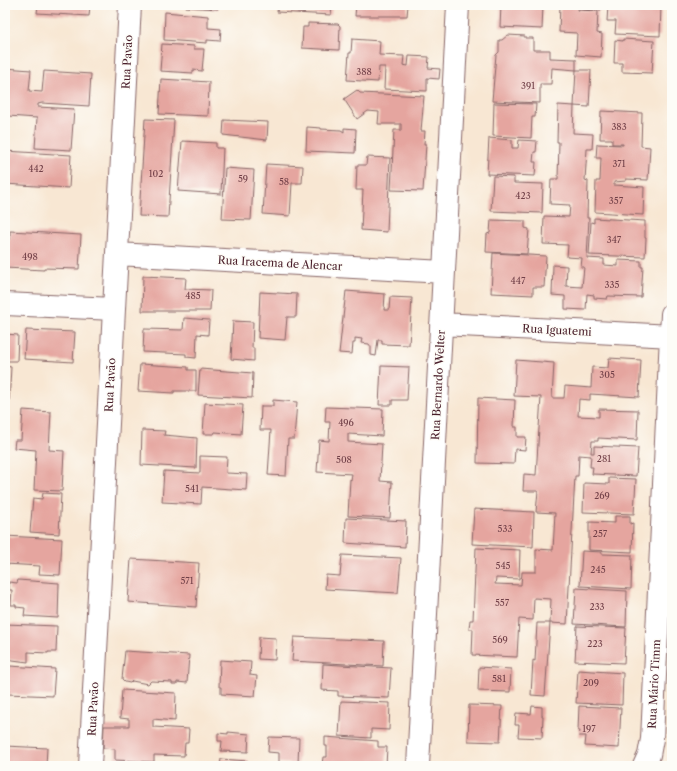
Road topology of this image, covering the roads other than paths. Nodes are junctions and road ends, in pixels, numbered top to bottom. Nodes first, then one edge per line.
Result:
1 (130, 5) edge
2 (458, 5) edge
3 (117, 254) junction
4 (444, 272) junction
5 (5, 304) edge
6 (114, 309) junction
7 (672, 314) edge
8 (441, 324) junction
9 (671, 336) edge
10 (90, 766) edge
11 (418, 766) edge
12 (644, 766) edge

1 - 3 street, Rua Pavão
2 - 4 street, Rua Bernardo Welter
3 - 4 street, Rua Iracema de Alencar
3 - 6 street, Rua Pavão
4 - 8 street, Rua Bernardo Welter
5 - 6 street
6 - 10 street, Rua Pavão
7 - 9 street, Rua Mário Timm
8 - 9 street, Rua Iguatemi
8 - 11 street, Rua Bernardo Welter
9 - 12 street, Rua Mário Timm

